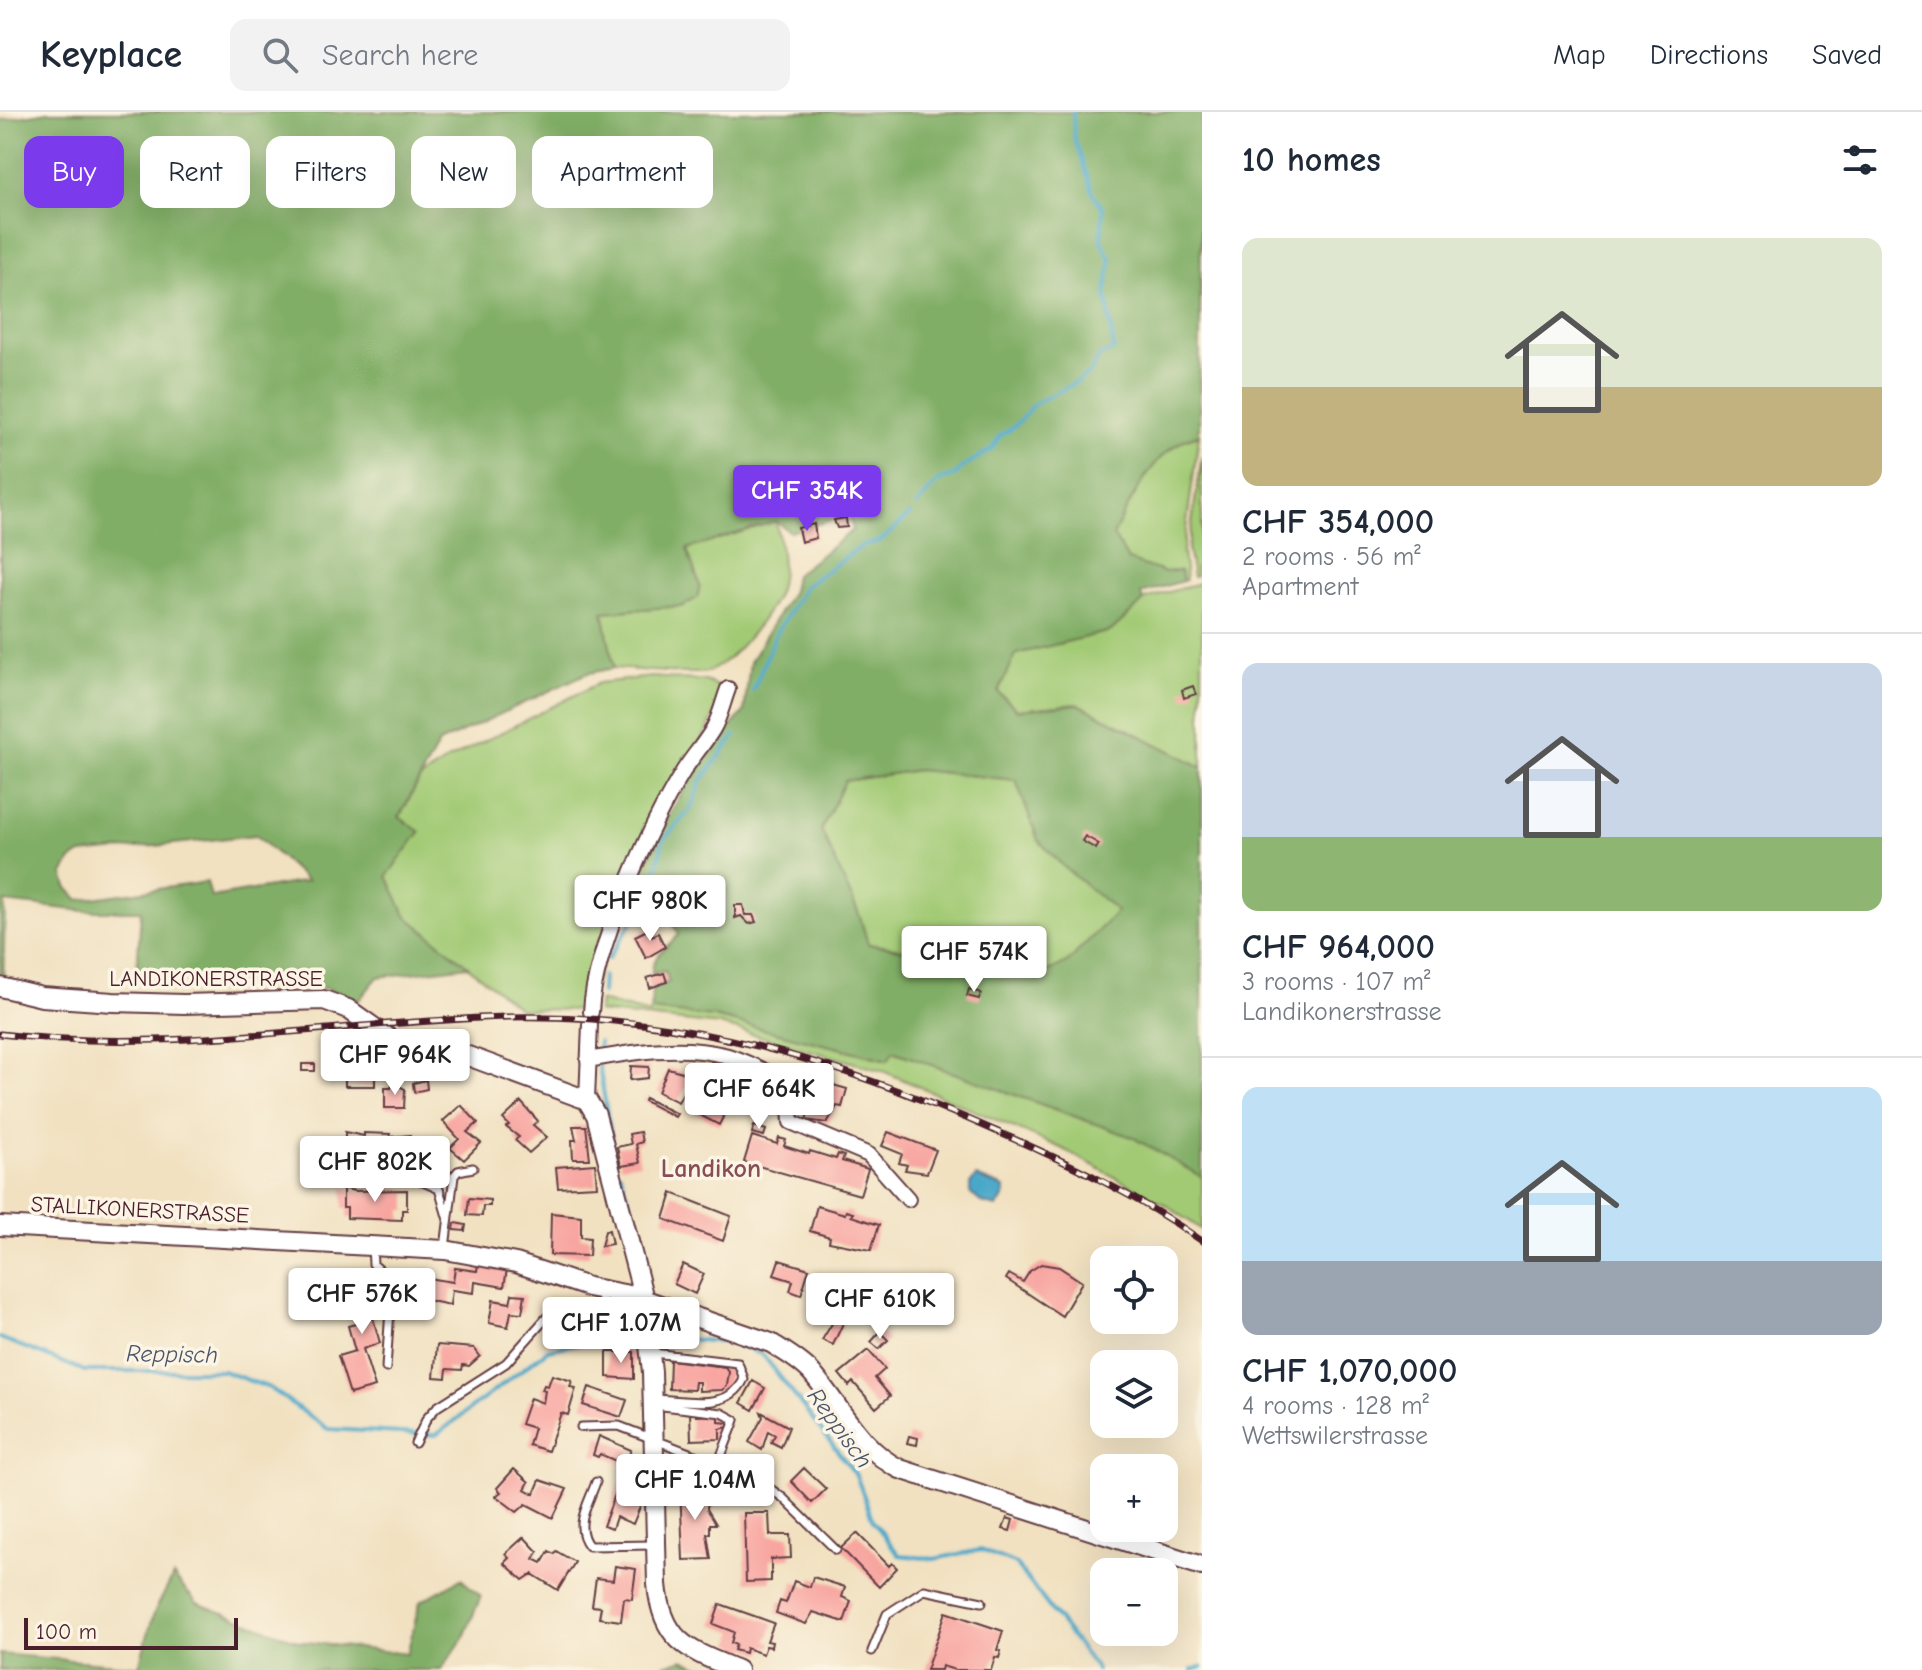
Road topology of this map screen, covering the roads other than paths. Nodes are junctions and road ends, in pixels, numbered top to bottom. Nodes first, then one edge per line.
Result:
1 (728, 689) dead end
2 (0, 987) edge
3 (588, 1060) junction
4 (587, 1100) junction
5 (473, 1168) dead end
6 (355, 1175) dead end
7 (908, 1199) dead end
8 (448, 1220) junction
9 (0, 1226) edge
10 (372, 1244) junction
11 (445, 1250) junction
12 (604, 1290) junction
13 (644, 1299) junction
14 (650, 1350) junction
15 (386, 1368) dead end
16 (653, 1402) junction
17 (581, 1427) dead end
18 (654, 1438) junction
19 (415, 1443) dead end
20 (718, 1464) junction
21 (596, 1482) dead end
22 (657, 1545) junction
23 (836, 1550) dead end
24 (1202, 1566) edge
25 (982, 1602) dead end
26 (872, 1651) dead end
27 (738, 1670) edge

1 - 3 street
2 - 4 street, LANDIKONERSTRASSE
3 - 4 street
3 - 7 street
4 - 13 street
5 - 8 lane
6 - 8 lane
8 - 11 lane
9 - 10 street, STALLIKONERSTRASSE
10 - 11 street, STALLIKONERSTRASSE
10 - 15 lane
11 - 12 street, STALLIKONERSTRASSE
12 - 13 street, STALLIKONERSTRASSE
12 - 19 lane
13 - 14 street
13 - 24 street, STALLIKONERSTRASSE
14 - 16 street
14 - 16 lane
16 - 18 street
16 - 20 lane
17 - 18 lane
18 - 20 lane
18 - 22 street
20 - 23 lane
21 - 22 lane
22 - 27 street
25 - 26 lane

